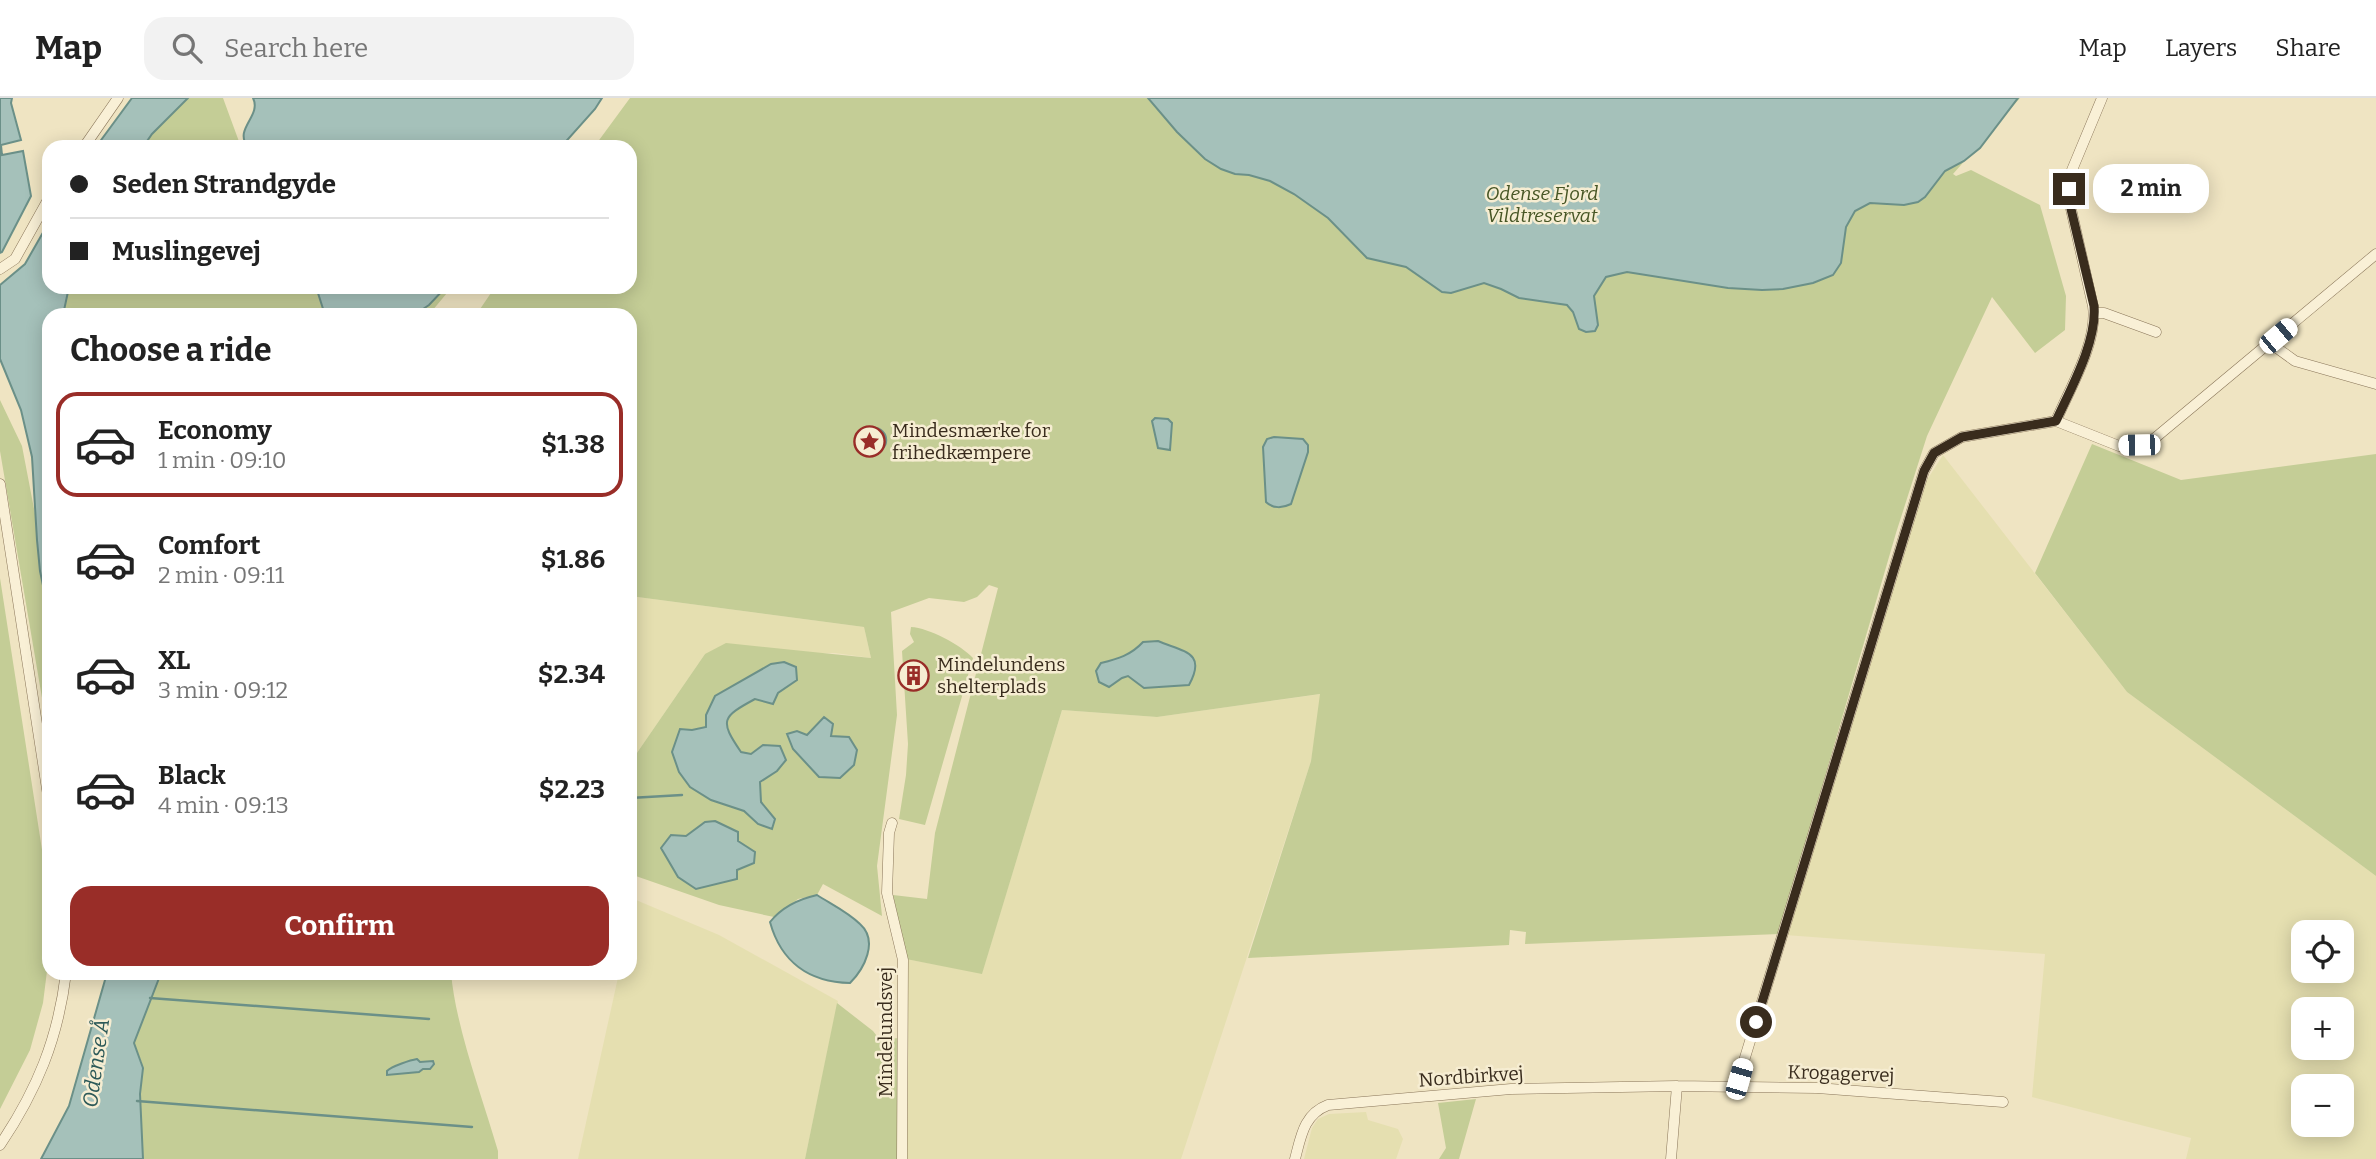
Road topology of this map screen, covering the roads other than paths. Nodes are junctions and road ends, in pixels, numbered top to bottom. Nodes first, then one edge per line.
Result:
1 (118, 98) edge
2 (2102, 98) edge
3 (90, 140) edge
4 (42, 211) edge
5 (2376, 254) edge
6 (0, 269) edge
7 (2094, 313) junction
8 (2156, 332) dead end
9 (2270, 343) junction
10 (2376, 384) edge
11 (2056, 421) junction
12 (0, 484) edge
13 (42, 757) edge
14 (892, 823) dead end
15 (65, 980) edge
16 (1677, 1086) junction
17 (1736, 1087) junction
18 (2003, 1102) dead end
19 (0, 1145) edge
20 (1296, 1156) edge
21 (902, 1159) edge
22 (1671, 1159) edge

1 - 3 street
2 - 7 street
4 - 6 street
5 - 9 street
7 - 8 street
7 - 11 street
9 - 10 street
9 - 11 street
11 - 17 street
12 - 13 street
14 - 21 street, Mindelundsvej
15 - 19 street
16 - 17 street, Krogagervej
16 - 20 street, Nordbirkvej
16 - 22 street
17 - 18 street, Krogagervej

